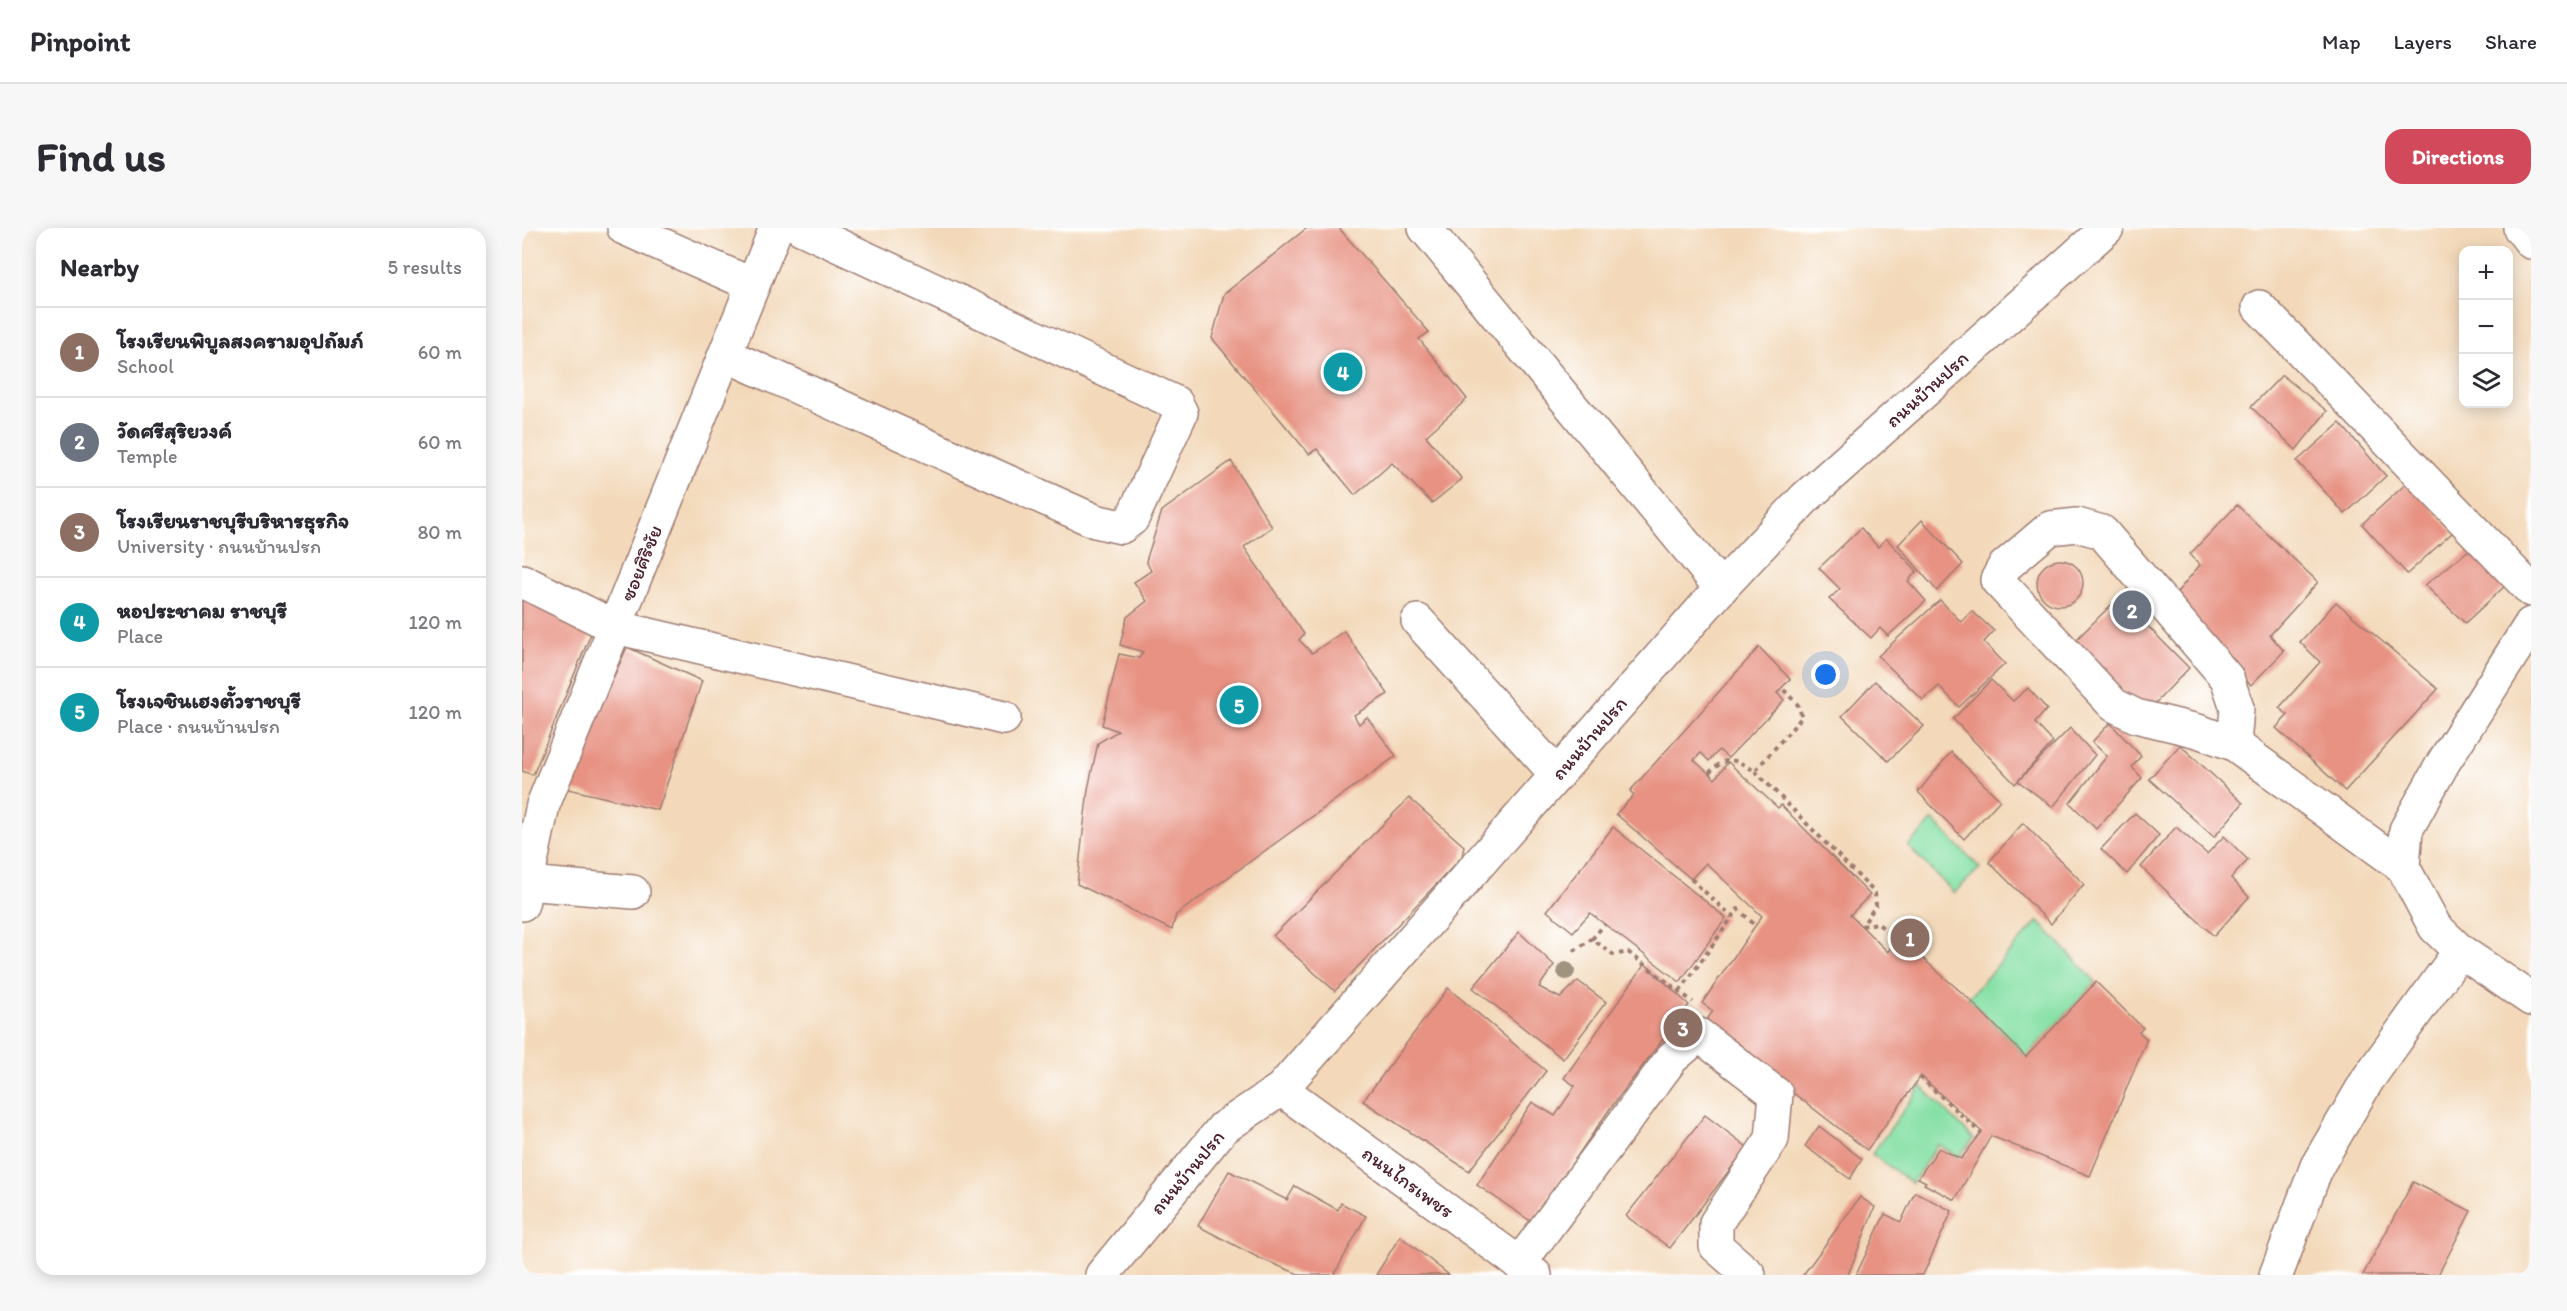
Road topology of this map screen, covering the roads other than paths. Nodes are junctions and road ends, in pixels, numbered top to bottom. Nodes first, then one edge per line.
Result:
1 (624, 228) edge
2 (776, 228) edge
3 (801, 228) edge
4 (1425, 228) edge
5 (2107, 228) edge
6 (2520, 228) edge
7 (2531, 242) edge
8 (753, 285) junction
9 (2259, 307) dead end
10 (726, 355) junction
11 (522, 581) edge
12 (1721, 588) junction
13 (2531, 590) edge
14 (1418, 621) dead end
15 (2531, 624) edge
16 (615, 627) junction
17 (1004, 718) dead end
18 (2234, 744) junction
19 (1557, 775) junction
20 (533, 799) edge
21 (2403, 867) junction
22 (633, 892) dead end
23 (524, 893) edge
24 (2460, 951) junction
25 (2531, 999) edge
26 (1281, 1089) junction
27 (1527, 1269) edge
28 (1102, 1275) edge
29 (1749, 1275) edge
30 (2276, 1275) edge

1 - 8 street
2 - 8 street, ซอยศิริชัย
3 - 10 street
4 - 12 street
5 - 12 street, ถนนบ้านปรก
6 - 7 street
8 - 10 street, ซอยศิริชัย
9 - 13 street
10 - 16 street, ซอยศิริชัย
11 - 16 street
12 - 19 street, ถนนบ้านปรก
14 - 19 street
15 - 21 street
16 - 17 street
16 - 20 street, ซอยศิริชัย
18 - 18 street
18 - 21 street
19 - 26 street, ถนนบ้านปรก
20 - 23 street, ซอยศิริชัย
21 - 24 street
22 - 23 street
24 - 25 street
24 - 30 street
26 - 27 street, ถนนไกรเพชร
26 - 28 street, ถนนบ้านปรก
27 - 29 street

